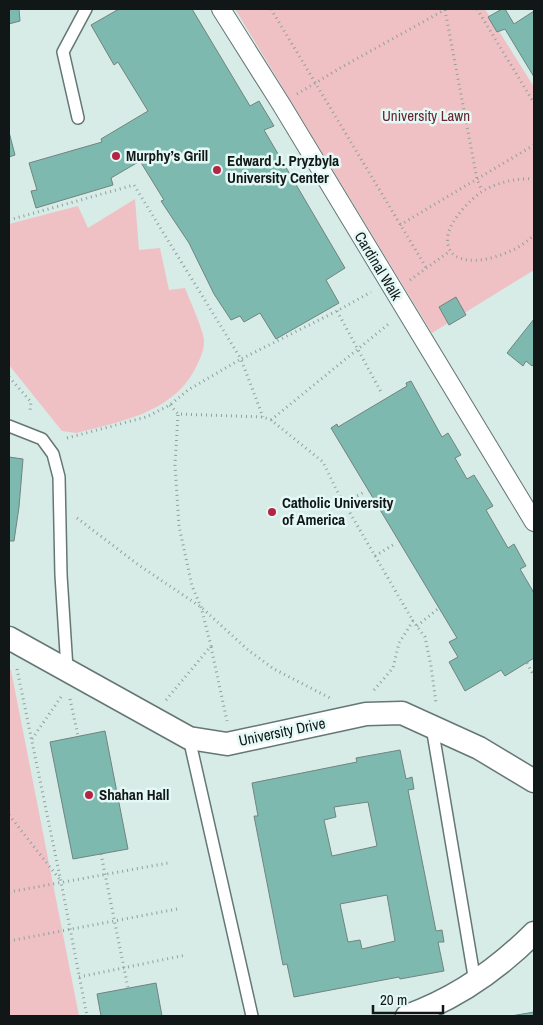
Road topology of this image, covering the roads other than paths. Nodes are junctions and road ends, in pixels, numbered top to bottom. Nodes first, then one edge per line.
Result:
1 (86, 9) edge
2 (221, 9) edge
3 (78, 118) dead end
4 (9, 426) edge
5 (534, 522) edge
6 (9, 638) edge
7 (66, 669) junction
8 (432, 726) junction
9 (189, 738) junction
10 (534, 781) edge
11 (534, 933) edge
12 (475, 982) junction
13 (252, 1016) edge
14 (407, 1016) edge

1 - 3 lane
2 - 5 street, Cardinal Walk
4 - 7 lane
6 - 7 street, University Drive
7 - 9 street, University Drive
8 - 9 street, University Drive
8 - 10 street, University Drive
8 - 12 lane
9 - 13 lane
11 - 12 street
12 - 14 street

